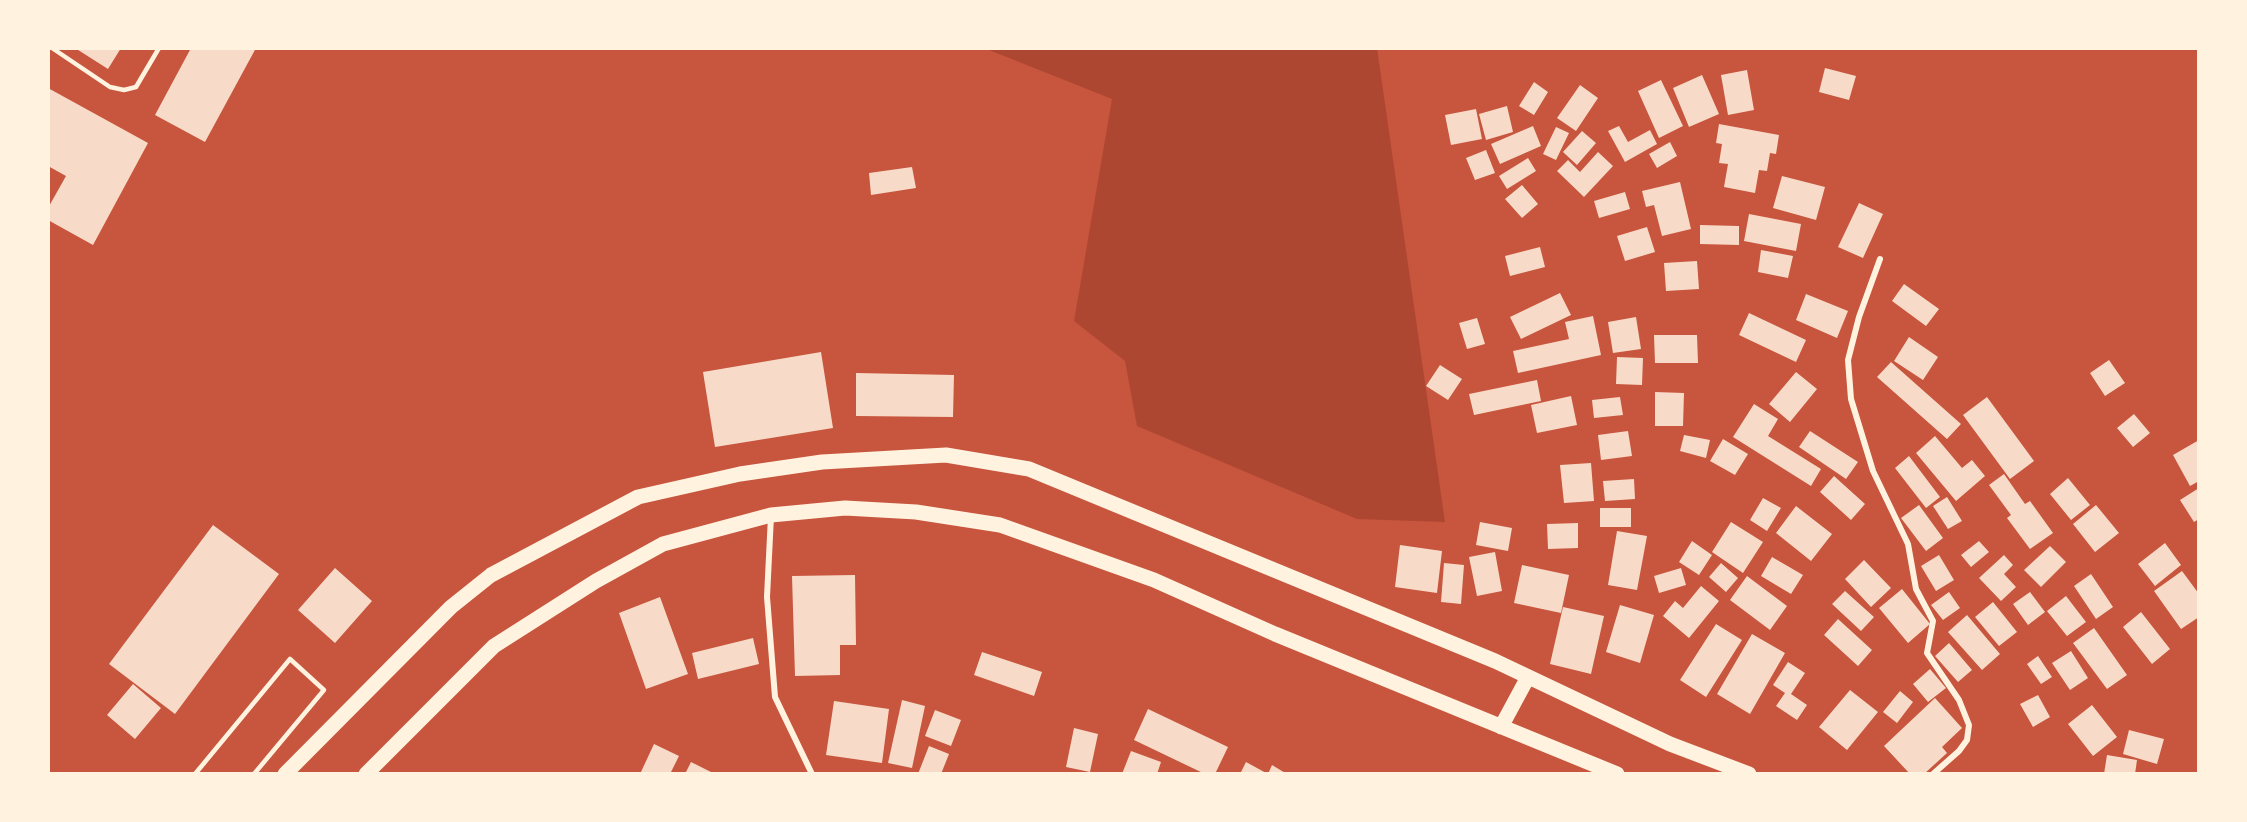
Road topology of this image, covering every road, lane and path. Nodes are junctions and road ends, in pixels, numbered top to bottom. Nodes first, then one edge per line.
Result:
1 (52, 48) edge
2 (159, 48) edge
3 (1880, 259) dead end
4 (771, 516) junction
5 (1528, 677) junction
6 (1501, 727) junction
7 (195, 774) edge
8 (254, 774) edge
9 (285, 774) edge
10 (366, 774) edge
11 (812, 774) edge
12 (1617, 774) edge
13 (1749, 774) edge
14 (1933, 774) edge

1 - 2 lane
3 - 14 street
4 - 6 main road
4 - 10 main road
4 - 11 street
5 - 6 main road
5 - 9 main road
5 - 13 main road
6 - 12 main road
7 - 8 lane

